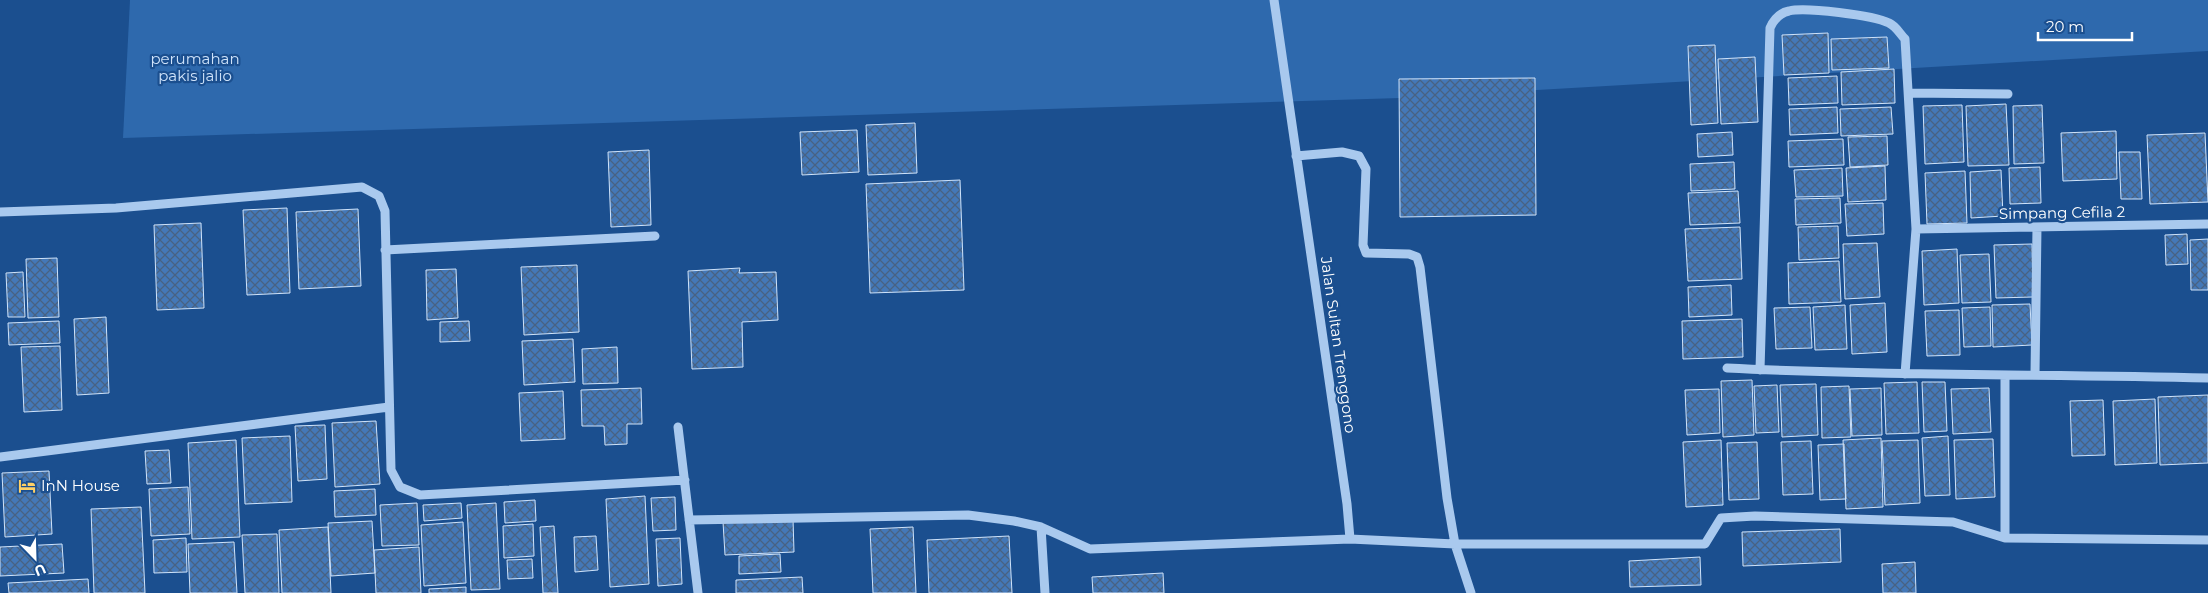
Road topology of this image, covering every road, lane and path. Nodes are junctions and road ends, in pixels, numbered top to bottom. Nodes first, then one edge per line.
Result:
1 (1274, 0) edge
2 (1909, 93) junction
3 (2008, 94) dead end
4 (1296, 156) junction
5 (0, 212) edge
6 (2208, 224) edge
7 (2037, 227) junction
8 (1916, 229) junction
9 (655, 236) dead end
10 (386, 250) junction
11 (1727, 368) dead end
12 (1760, 370) junction
13 (1905, 374) junction
14 (2035, 374) junction
15 (2005, 375) junction
16 (2208, 378) edge
17 (389, 408) junction
18 (678, 427) dead end
19 (0, 456) edge
20 (685, 480) junction
21 (690, 520) junction
22 (1042, 527) junction
23 (2005, 538) junction
24 (1350, 540) junction
25 (2208, 540) edge
26 (1455, 544) junction
27 (698, 593) edge
28 (1045, 593) edge
29 (1471, 593) edge

1 - 4 street, Jalan Sultan Trenggono
2 - 3 street
2 - 8 street
2 - 12 street
4 - 24 street, Jalan Sultan Trenggono
4 - 26 street
5 - 10 street
6 - 7 street, Simpang Cefila 2
7 - 8 street, Simpang Cefila 2
7 - 14 street
8 - 13 street
9 - 10 street
10 - 17 street
11 - 12 street
12 - 13 street
13 - 15 street
14 - 15 street
14 - 16 street
15 - 23 street
17 - 19 street
17 - 20 street
18 - 20 street
20 - 21 street
21 - 22 street
21 - 27 street
22 - 24 street
22 - 28 street
23 - 25 street
23 - 26 street
24 - 26 street
26 - 29 street

